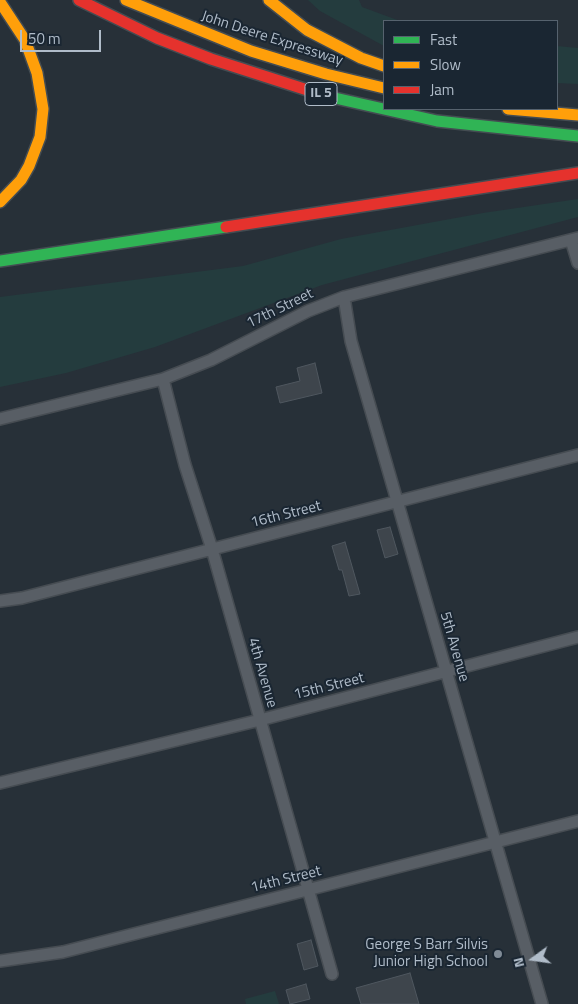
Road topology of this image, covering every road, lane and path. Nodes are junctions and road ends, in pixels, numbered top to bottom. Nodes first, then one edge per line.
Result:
1 (78, 0) edge
2 (126, 0) edge
3 (269, 0) edge
4 (0, 2) edge
5 (383, 66) edge
6 (383, 88) edge
7 (558, 101) edge
8 (578, 104) edge
9 (383, 108) edge
10 (391, 110) edge
11 (520, 110) edge
12 (578, 115) edge
13 (578, 136) edge
14 (578, 173) edge
15 (0, 202) edge
16 (575, 239) edge
17 (0, 261) edge
18 (578, 262) edge
19 (344, 297) junction
20 (163, 379) junction
21 (0, 420) edge
22 (578, 456) edge
23 (399, 502) junction
24 (212, 549) junction
25 (0, 601) edge
26 (578, 636) edge
27 (446, 672) junction
28 (260, 720) junction
29 (0, 783) edge
30 (578, 821) edge
31 (496, 842) junction
32 (310, 889) junction
33 (0, 961) edge
34 (332, 974) dead end
35 (542, 1004) edge

1 - 9 highway, IL 5
2 - 6 highway, John Deere Expressway / IL 5
3 - 5 highway
4 - 15 highway
7 - 8 highway
10 - 13 highway, IL 5
11 - 12 highway
14 - 17 highway
16 - 18 street
16 - 19 street, 17th Street
19 - 20 street, 17th Street
19 - 23 street, 5th Avenue
20 - 21 street, 17th Street
20 - 24 street, 4th Avenue
22 - 23 street, 16th Street
23 - 24 street, 16th Street
23 - 27 street, 5th Avenue
24 - 25 street, 16th Street
24 - 28 street, 4th Avenue
26 - 27 street, 15th Street
27 - 28 street, 15th Street
27 - 31 street, 5th Avenue
28 - 29 street, 15th Street
28 - 32 street, 4th Avenue
30 - 31 street, 14th Street
31 - 32 street, 14th Street
31 - 35 street, 5th Avenue
32 - 33 street, 14th Street
32 - 34 street, 4th Avenue

